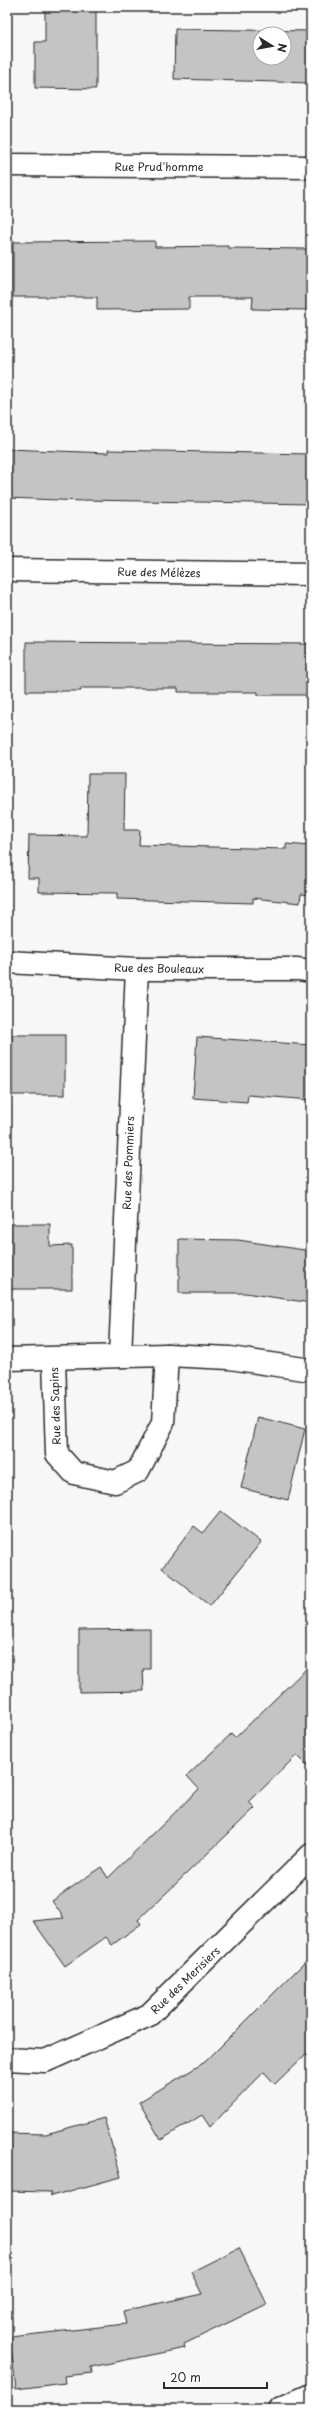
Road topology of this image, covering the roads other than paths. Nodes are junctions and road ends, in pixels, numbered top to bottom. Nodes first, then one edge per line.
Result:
1 (7, 165) edge
2 (311, 167) edge
3 (7, 570) edge
4 (311, 574) edge
5 (7, 962) edge
6 (136, 969) junction
7 (311, 971) edge
8 (167, 1355) junction
9 (120, 1356) junction
10 (7, 1359) edge
11 (54, 1360) junction
12 (311, 1370) edge
13 (311, 1855) edge
14 (7, 2059) edge
15 (311, 2394) edge
16 (279, 2409) edge

1 - 2 street, Rue Prud'homme
3 - 4 street, Rue des Mélèzes
5 - 6 street, Rue des Bouleaux
6 - 7 street, Rue des Bouleaux
6 - 9 street, Rue des Pommiers
8 - 9 street, Rue des Sapins
8 - 11 street, Rue des Sapins
8 - 12 street, Rue des Sapins
9 - 11 street, Rue des Sapins
10 - 11 street, Rue des Sapins
13 - 14 street, Rue des Merisiers
15 - 16 street

